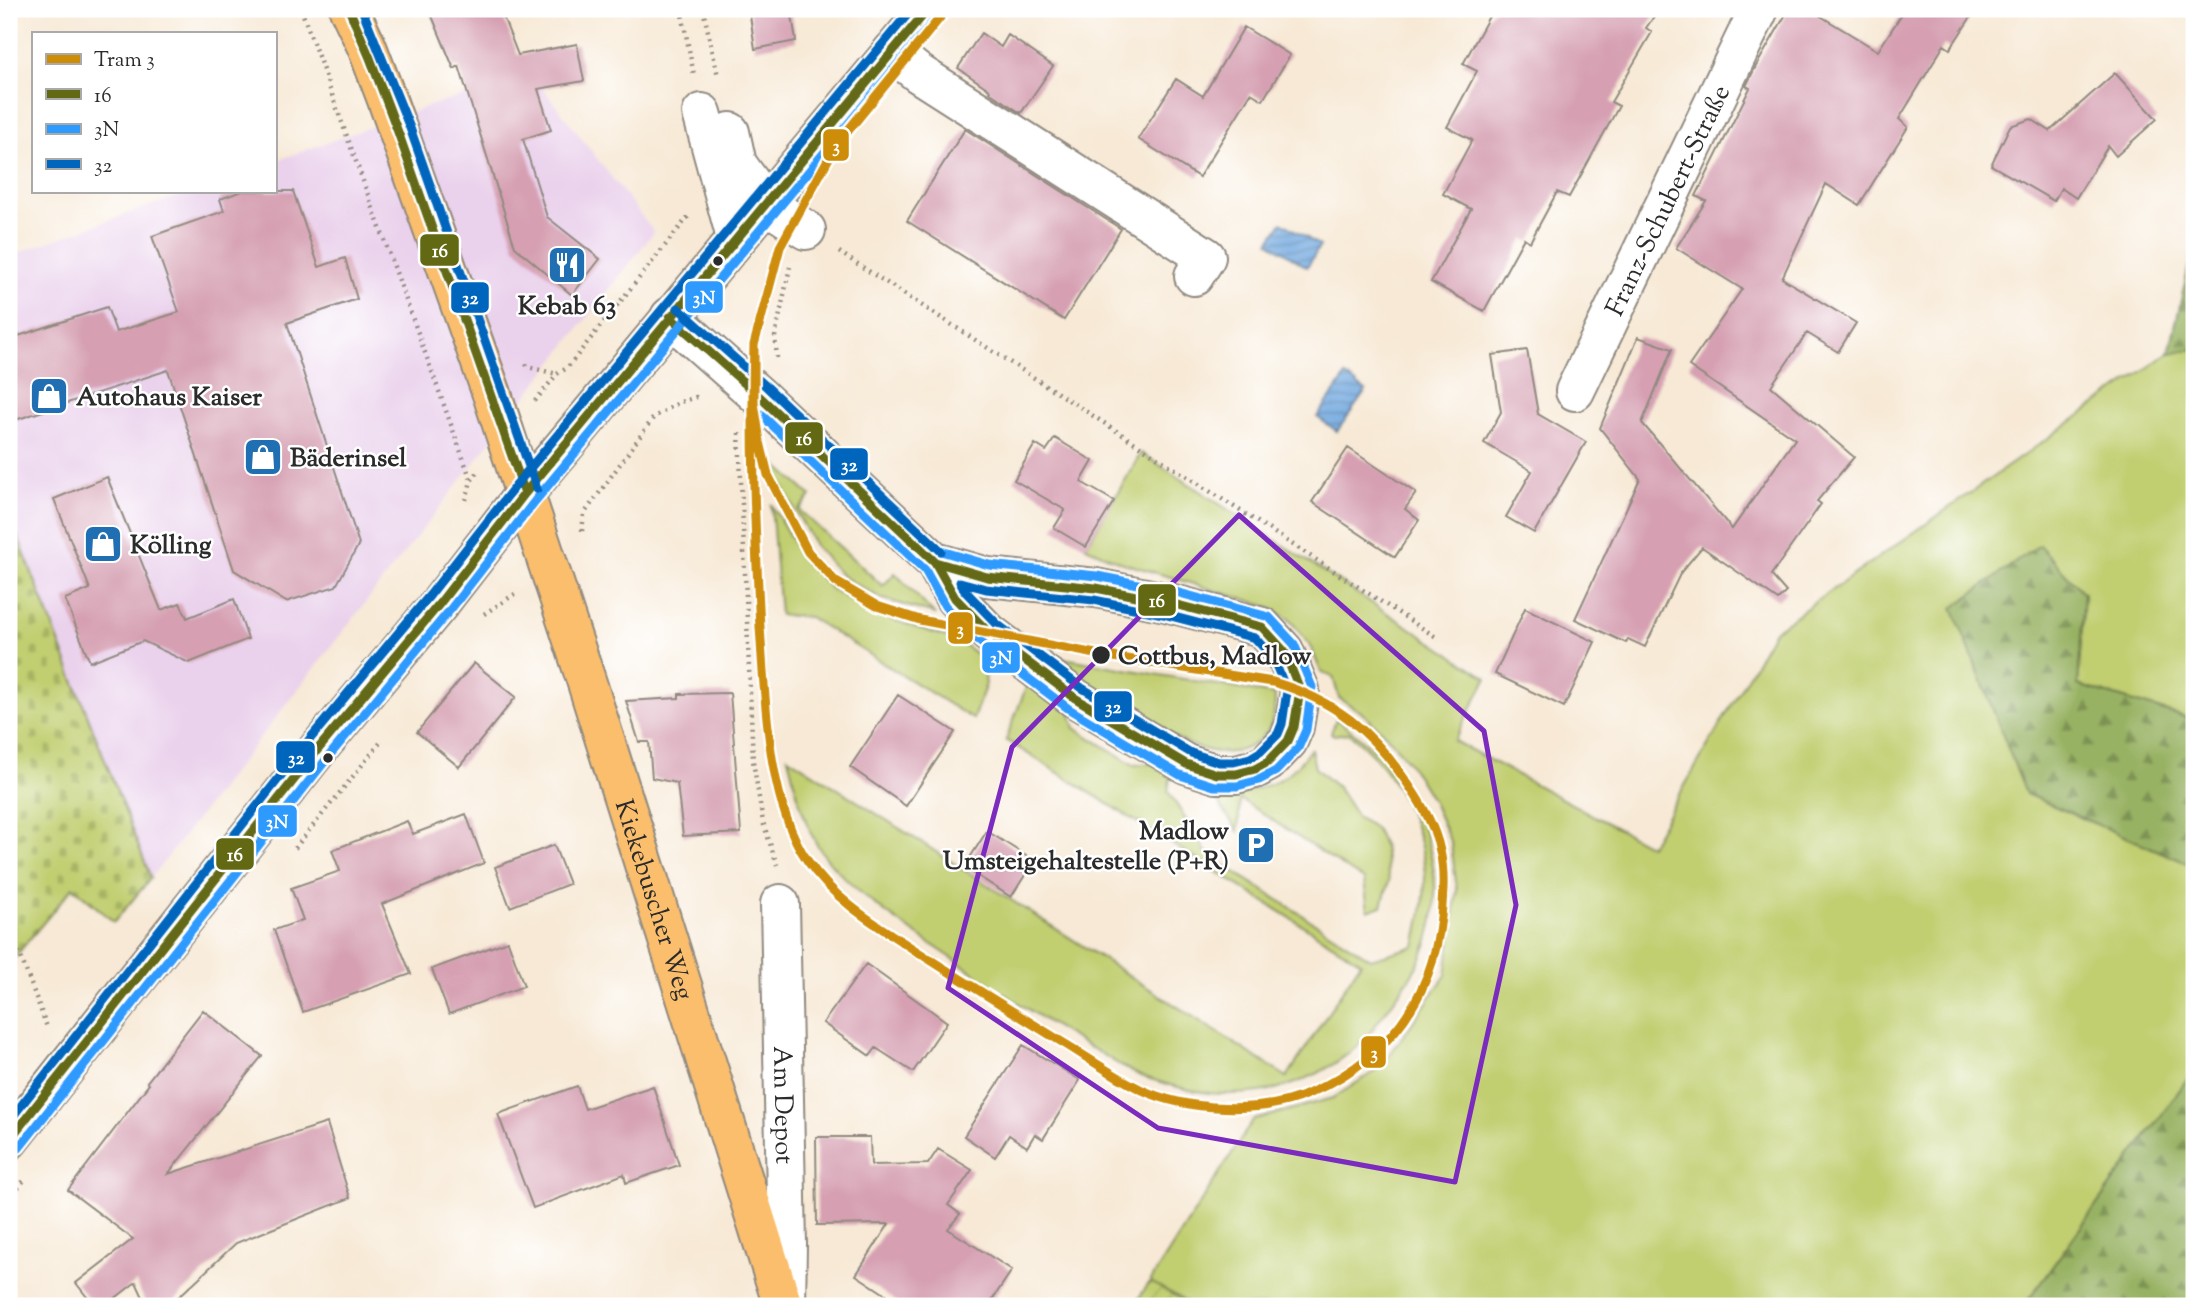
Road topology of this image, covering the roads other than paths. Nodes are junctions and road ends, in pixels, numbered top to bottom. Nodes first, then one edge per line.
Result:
1 (349, 9) edge
2 (928, 9) edge
3 (1759, 9) edge
4 (892, 52) junction
5 (766, 204) junction
6 (806, 230) road end
7 (736, 238) junction
8 (1194, 276) dead end
9 (670, 317) junction
10 (1575, 391) dead end
11 (525, 493) junction
12 (935, 562) junction
13 (780, 904) road end
14 (9, 1140) edge
15 (784, 1306) edge

1 - 11 main road, Kiekebuscher Weg
2 - 4 main road
3 - 10 street, Franz-Schubert-Straße
4 - 5 main road
4 - 8 street
5 - 6 street
5 - 7 main road
5 - 7 street
7 - 9 main road
9 - 11 main road
9 - 12 street
11 - 14 main road
11 - 15 main road, Kiekebuscher Weg
12 - 12 street
13 - 15 street, Am Depot

